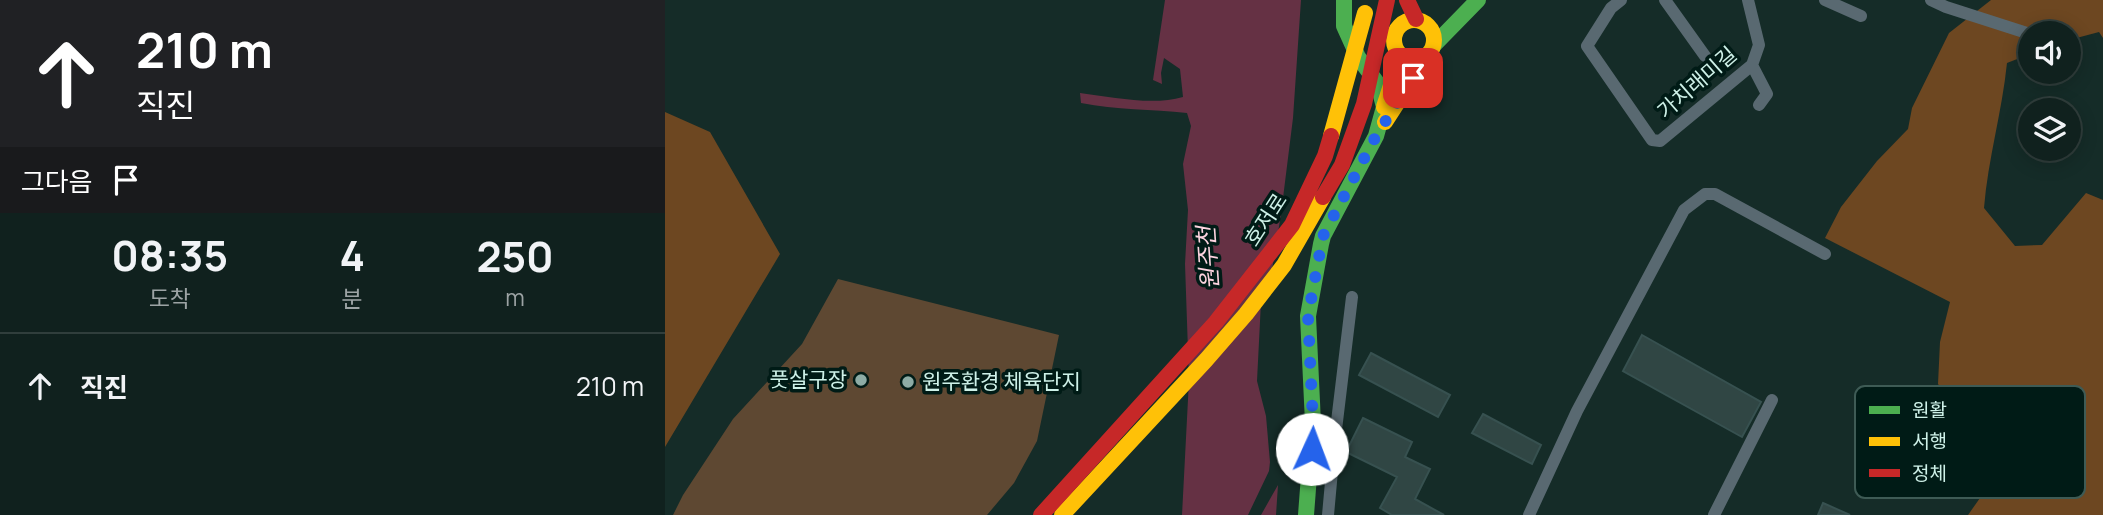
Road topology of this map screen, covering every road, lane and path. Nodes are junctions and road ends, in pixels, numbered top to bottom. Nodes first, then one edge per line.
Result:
1 (1344, 0) edge
2 (1367, 0) edge
3 (1387, 0) edge
4 (1407, 0) edge
5 (1478, 0) edge
6 (1621, 0) edge
7 (1665, 0) edge
8 (1748, 0) edge
9 (1825, 0) edge
10 (1931, 0) edge
11 (1861, 16) dead end
12 (1419, 20) junction
13 (2018, 30) edge
14 (1397, 51) junction
15 (1431, 51) junction
16 (1705, 56) dead end
17 (1752, 65) junction
18 (1759, 105) dead end
19 (1384, 107) junction
20 (1376, 136) junction
21 (1825, 254) dead end
22 (1352, 297) dead end
23 (1772, 400) dead end
24 (1041, 515) edge
25 (1062, 515) edge
26 (1306, 515) edge
27 (1328, 515) edge
28 (1529, 515) edge
29 (1714, 515) edge

1 - 19 street
2 - 24 street, 호저로, bridge
3 - 25 street, 호저로, bridge
4 - 12 street
5 - 12 street
5 - 15 street
6 - 17 street, 가치래미길
7 - 16 street
8 - 17 street, 가치래미길
9 - 11 street
10 - 13 street
12 - 14 street
12 - 15 street
14 - 15 street
14 - 19 street
15 - 20 street
17 - 18 street
19 - 20 street
20 - 26 street
21 - 28 street
22 - 27 street
23 - 29 street

